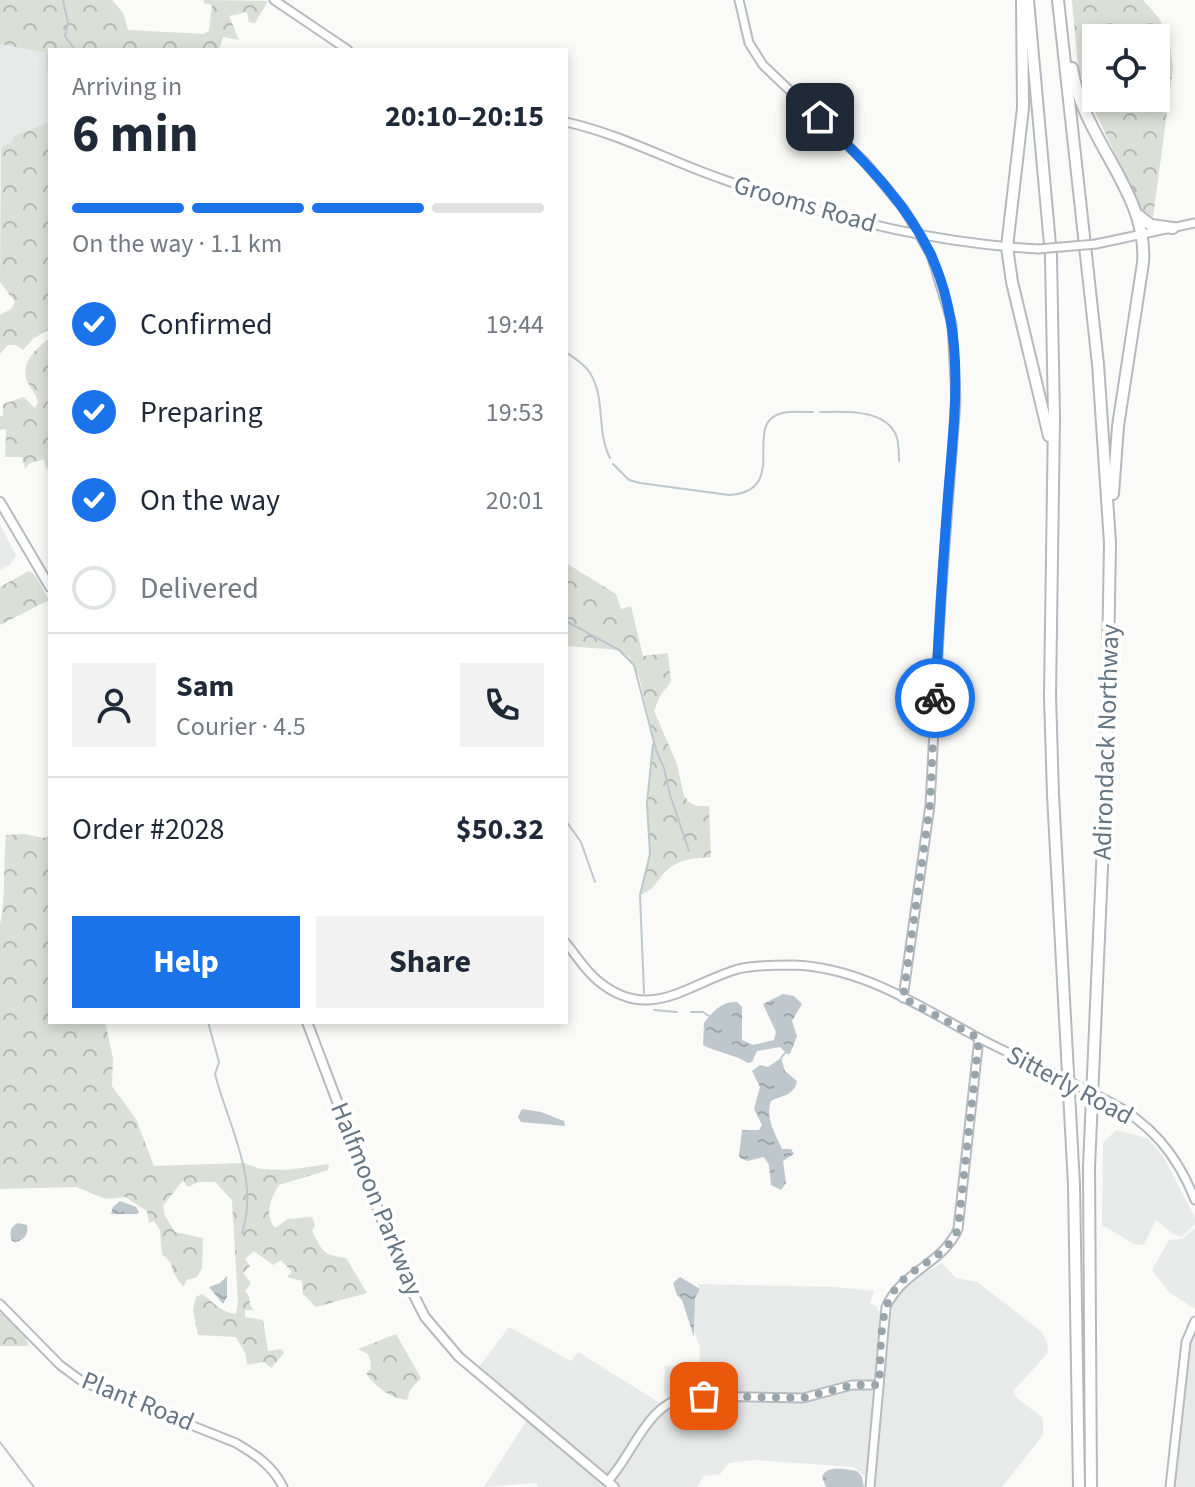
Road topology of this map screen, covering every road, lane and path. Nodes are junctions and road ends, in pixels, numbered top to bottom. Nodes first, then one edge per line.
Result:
1 (274, 0) edge
2 (739, 0) edge
3 (1025, 0) edge
4 (1059, 6) edge
5 (345, 48) edge
6 (568, 123) edge
7 (1136, 213) junction
8 (909, 217) junction
9 (1195, 223) edge
10 (1173, 228) junction
11 (899, 230) junction
12 (1144, 235) junction
13 (921, 236) junction
14 (944, 241) junction
15 (1007, 247) junction
16 (931, 255) junction
17 (1054, 460) junction
18 (0, 502) edge
19 (1110, 543) junction
20 (48, 584) edge
21 (568, 945) edge
22 (903, 998) junction
23 (308, 1024) edge
24 (979, 1038) junction
25 (1195, 1200) edge
26 (0, 1304) edge
27 (1195, 1321) edge
28 (879, 1385) junction
29 (611, 1484) edge
30 (1091, 1485) edge
31 (283, 1487) edge
32 (870, 1487) edge
33 (1077, 1487) edge
34 (1170, 1487) edge

1 - 5 street
2 - 8 street
3 - 15 highway
3 - 17 highway, Adirondack Northway
4 - 7 highway
4 - 19 highway, Adirondack Northway
6 - 11 street, Grooms Road
7 - 10 highway
7 - 12 highway
8 - 11 street
8 - 13 street
9 - 10 street, Grooms Road
10 - 12 street, Grooms Road
11 - 13 street, Grooms Road
12 - 15 street, Grooms Road, bridge
12 - 19 highway
13 - 14 street, Grooms Road
13 - 16 street
14 - 15 street, Grooms Road
14 - 16 street
15 - 17 highway
16 - 22 street
17 - 33 highway, Adirondack Northway
18 - 20 main road
19 - 30 highway, Adirondack Northway
21 - 22 street, Sitterly Road
22 - 24 street, Sitterly Road
23 - 29 main road, Halfmoon Parkway
24 - 25 street, Sitterly Road, bridge
24 - 28 street
26 - 31 street, Plant Road
27 - 34 street
28 - 29 street
28 - 32 street

